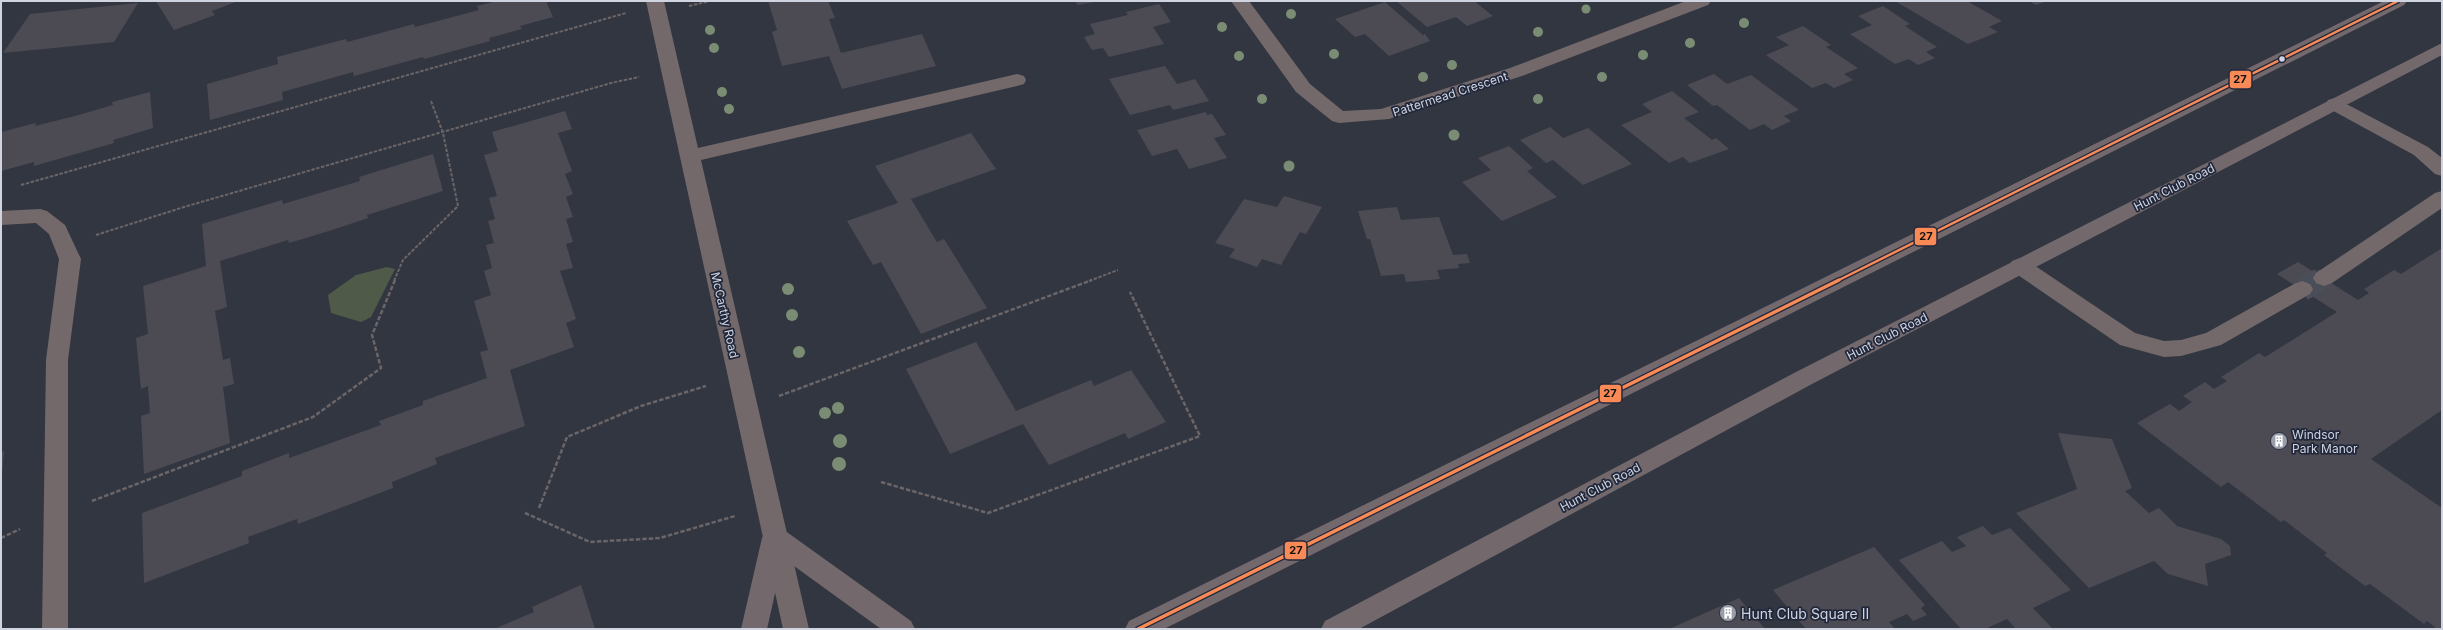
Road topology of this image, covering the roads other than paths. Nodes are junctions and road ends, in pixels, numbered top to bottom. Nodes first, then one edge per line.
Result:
1 (1240, 1) edge
2 (1702, 1) edge
3 (2398, 1) edge
4 (655, 3) edge
5 (2442, 48) edge
6 (1017, 80) dead end
7 (2335, 104) junction
8 (690, 156) junction
9 (2442, 169) edge
10 (2442, 198) edge
11 (1, 218) edge
12 (2020, 266) junction
13 (2324, 278) tunnel mouth
14 (2302, 289) tunnel mouth
15 (775, 538) junction
16 (55, 629) edge
17 (754, 629) edge
18 (796, 629) edge
19 (902, 629) edge
20 (1138, 629) edge
21 (1334, 629) edge

1 - 2 street, Pattermead Crescent
3 - 20 main road
4 - 8 street, McCarthy Road
5 - 7 main road, Hunt Club Road
6 - 8 street
7 - 9 street
7 - 12 main road, Hunt Club Road
8 - 15 street, McCarthy Road
10 - 13 street
11 - 16 street
12 - 14 street
12 - 21 main road, Hunt Club Road
15 - 17 main road
15 - 18 street, McCarthy Road
15 - 19 main road

